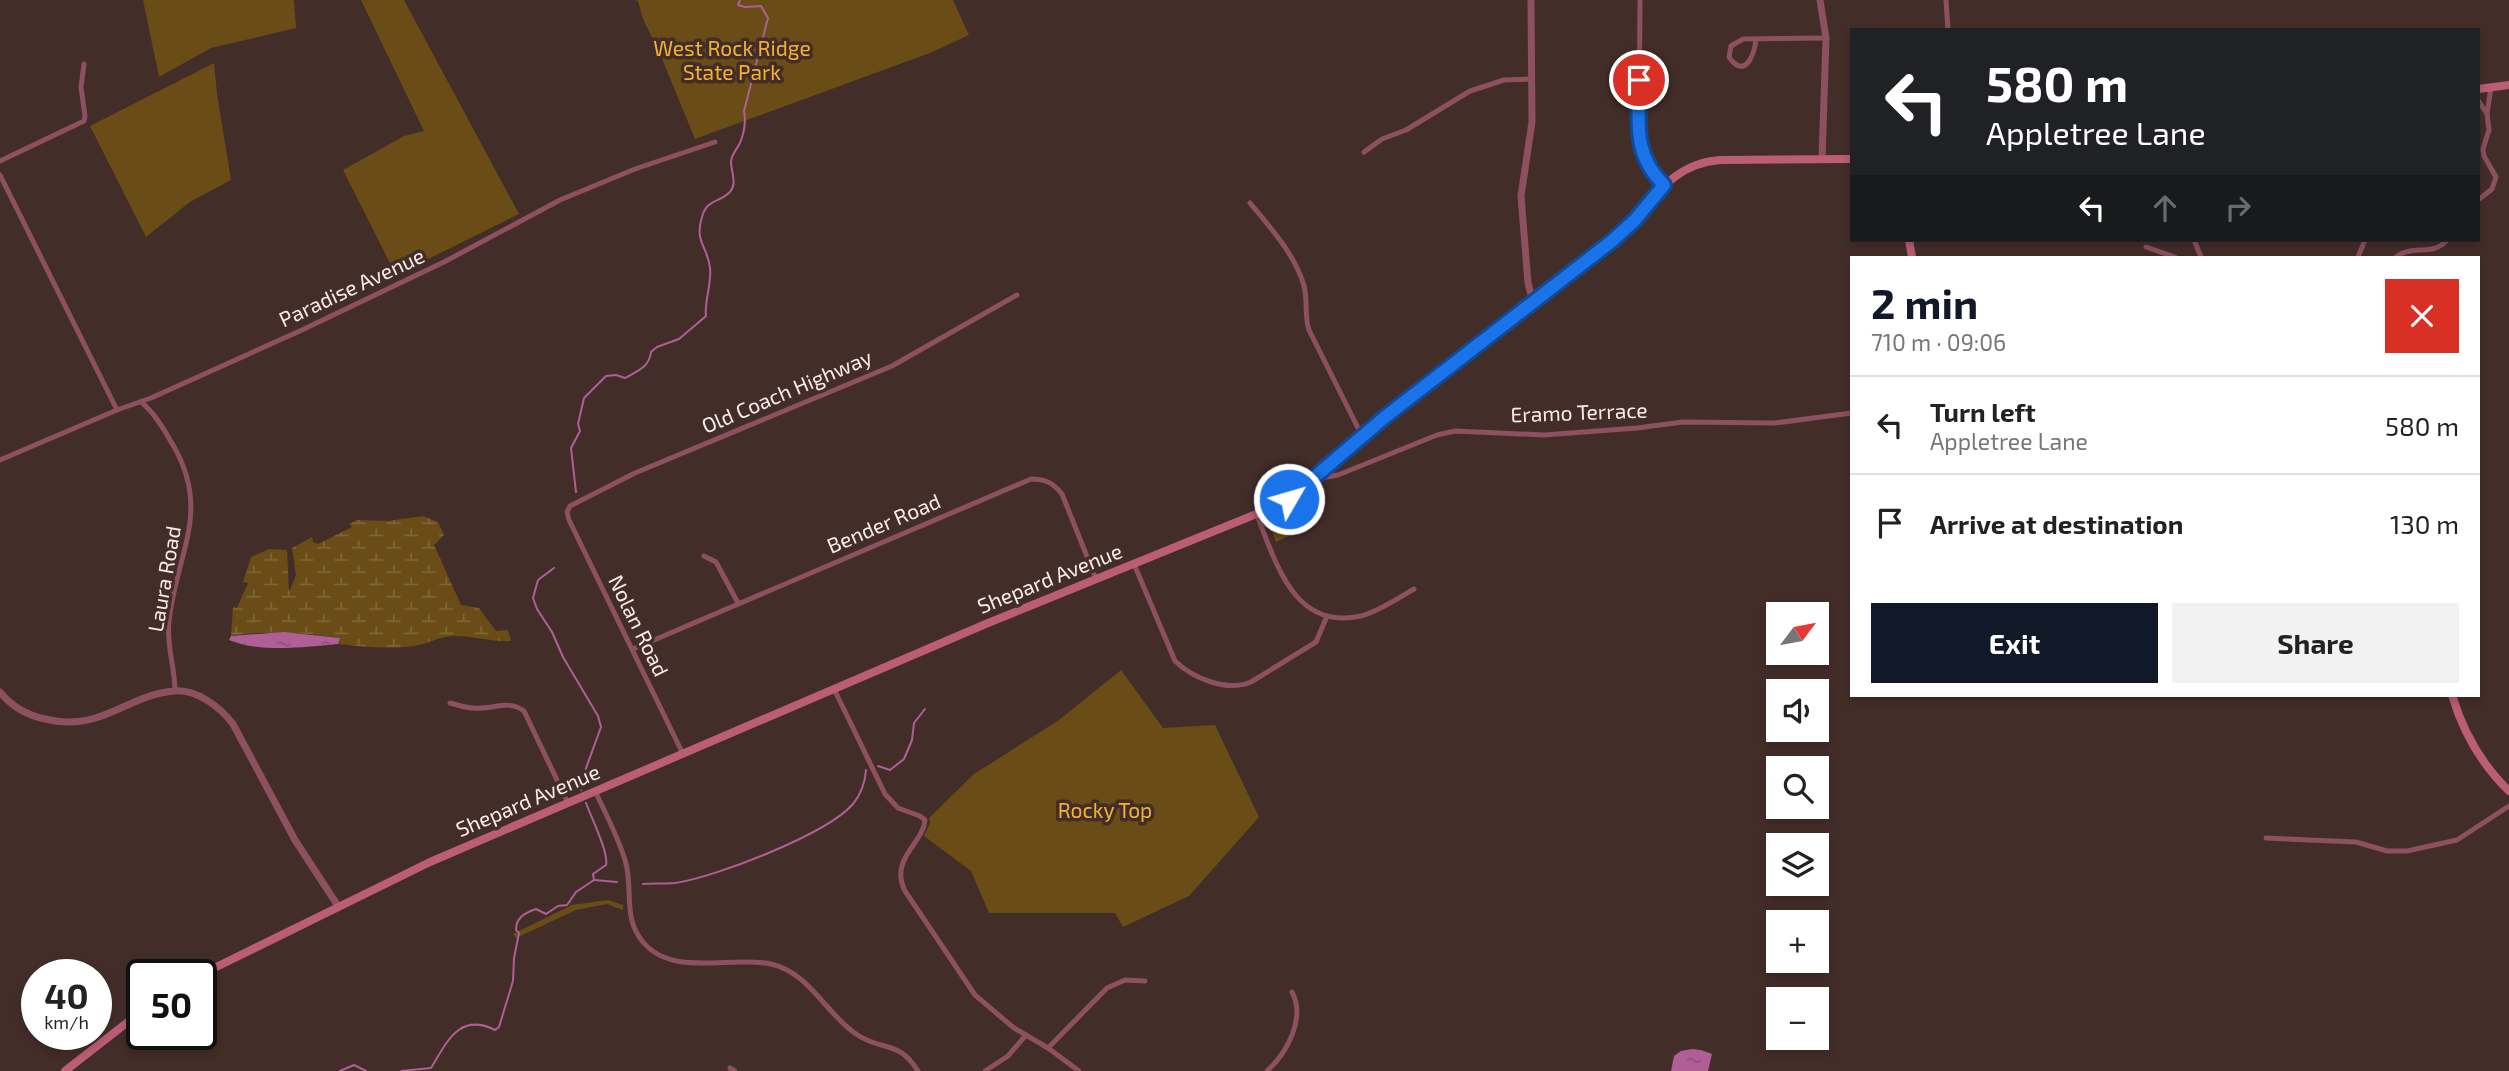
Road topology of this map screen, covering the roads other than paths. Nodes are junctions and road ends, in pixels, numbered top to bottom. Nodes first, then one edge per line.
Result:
1 (1531, 0) edge
2 (1640, 0) edge
3 (1820, 0) edge
4 (1945, 0) edge
5 (1948, 28) edge
6 (1826, 38) junction
7 (1756, 40) junction
8 (84, 64) dead end
9 (1532, 79) junction
10 (2509, 85) edge
11 (2491, 87) junction
12 (2480, 89) edge
13 (2480, 103) edge
14 (2487, 114) junction
15 (715, 142) dead end
16 (1364, 152) dead end
17 (1822, 159) junction
18 (1850, 159) edge
19 (0, 161) edge
20 (0, 175) edge
21 (1664, 185) junction
22 (2480, 198) edge
23 (1250, 203) dead end
24 (2445, 242) edge
25 (2146, 247) dead end
26 (2172, 256) edge
27 (2397, 256) edge
28 (1017, 295) dead end
29 (1533, 302) junction
30 (141, 402) junction
31 (117, 410) junction
32 (1850, 413) edge
33 (1362, 436) junction
34 (0, 460) edge
35 (1315, 479) junction
36 (567, 512) joint
37 (1257, 515) junction
38 (704, 556) dead end
39 (1134, 564) junction
40 (1096, 579) junction
41 (1414, 589) dead end
42 (738, 603) junction
43 (1327, 616) junction
44 (633, 649) junction
45 (834, 689) junction
46 (176, 691) junction
47 (0, 692) edge
48 (2453, 697) edge
49 (450, 704) dead end
50 (683, 754) junction
51 (2509, 790) edge
52 (595, 791) junction
53 (568, 803) junction
54 (2509, 806) edge
55 (2266, 838) dead end
56 (338, 906) junction
57 (217, 966) edge
58 (1145, 981) dead end
59 (1292, 992) dead end
60 (126, 1023) edge
61 (1026, 1035) junction
62 (1048, 1048) junction
63 (65, 1071) edge
64 (918, 1071) edge
65 (985, 1071) edge
66 (1079, 1071) edge
67 (1267, 1071) edge

1 - 9 street
2 - 21 street
3 - 6 street
4 - 5 street
6 - 7 street
6 - 17 street
7 - 7 street
8 - 19 street
9 - 16 street
9 - 29 street
10 - 11 main road
11 - 12 main road
11 - 14 street
13 - 14 street
14 - 22 street
15 - 30 street, Paradise Avenue
17 - 18 main road, Shepard Avenue
17 - 21 main road, Shepard Avenue
20 - 31 street
21 - 29 main road, Shepard Avenue
23 - 33 street
24 - 27 street
25 - 26 street
28 - 36 street, Old Coach Highway
29 - 33 main road, Shepard Avenue
30 - 31 street, Paradise Avenue
30 - 46 street, Laura Road
31 - 34 street, Paradise Avenue
32 - 35 street, Eramo Terrace
33 - 35 main road, Shepard Avenue
35 - 37 main road, Shepard Avenue
36 - 44 street, Nolan Road
37 - 39 main road, Shepard Avenue
37 - 43 street
38 - 42 street
39 - 40 main road, Shepard Avenue
39 - 43 street
40 - 42 street, Bender Road
40 - 45 main road, Shepard Avenue
41 - 43 street
42 - 44 street, Bender Road
44 - 50 street, Nolan Road
45 - 50 main road, Shepard Avenue
45 - 61 street
46 - 47 street
46 - 56 street
48 - 51 main road
49 - 53 street
50 - 52 main road, Shepard Avenue
52 - 53 main road, Shepard Avenue
52 - 64 street
53 - 56 main road, Shepard Avenue
54 - 55 street
56 - 57 main road, Shepard Avenue
58 - 62 street
59 - 67 street
60 - 63 main road
61 - 62 street
61 - 65 street
62 - 66 street

